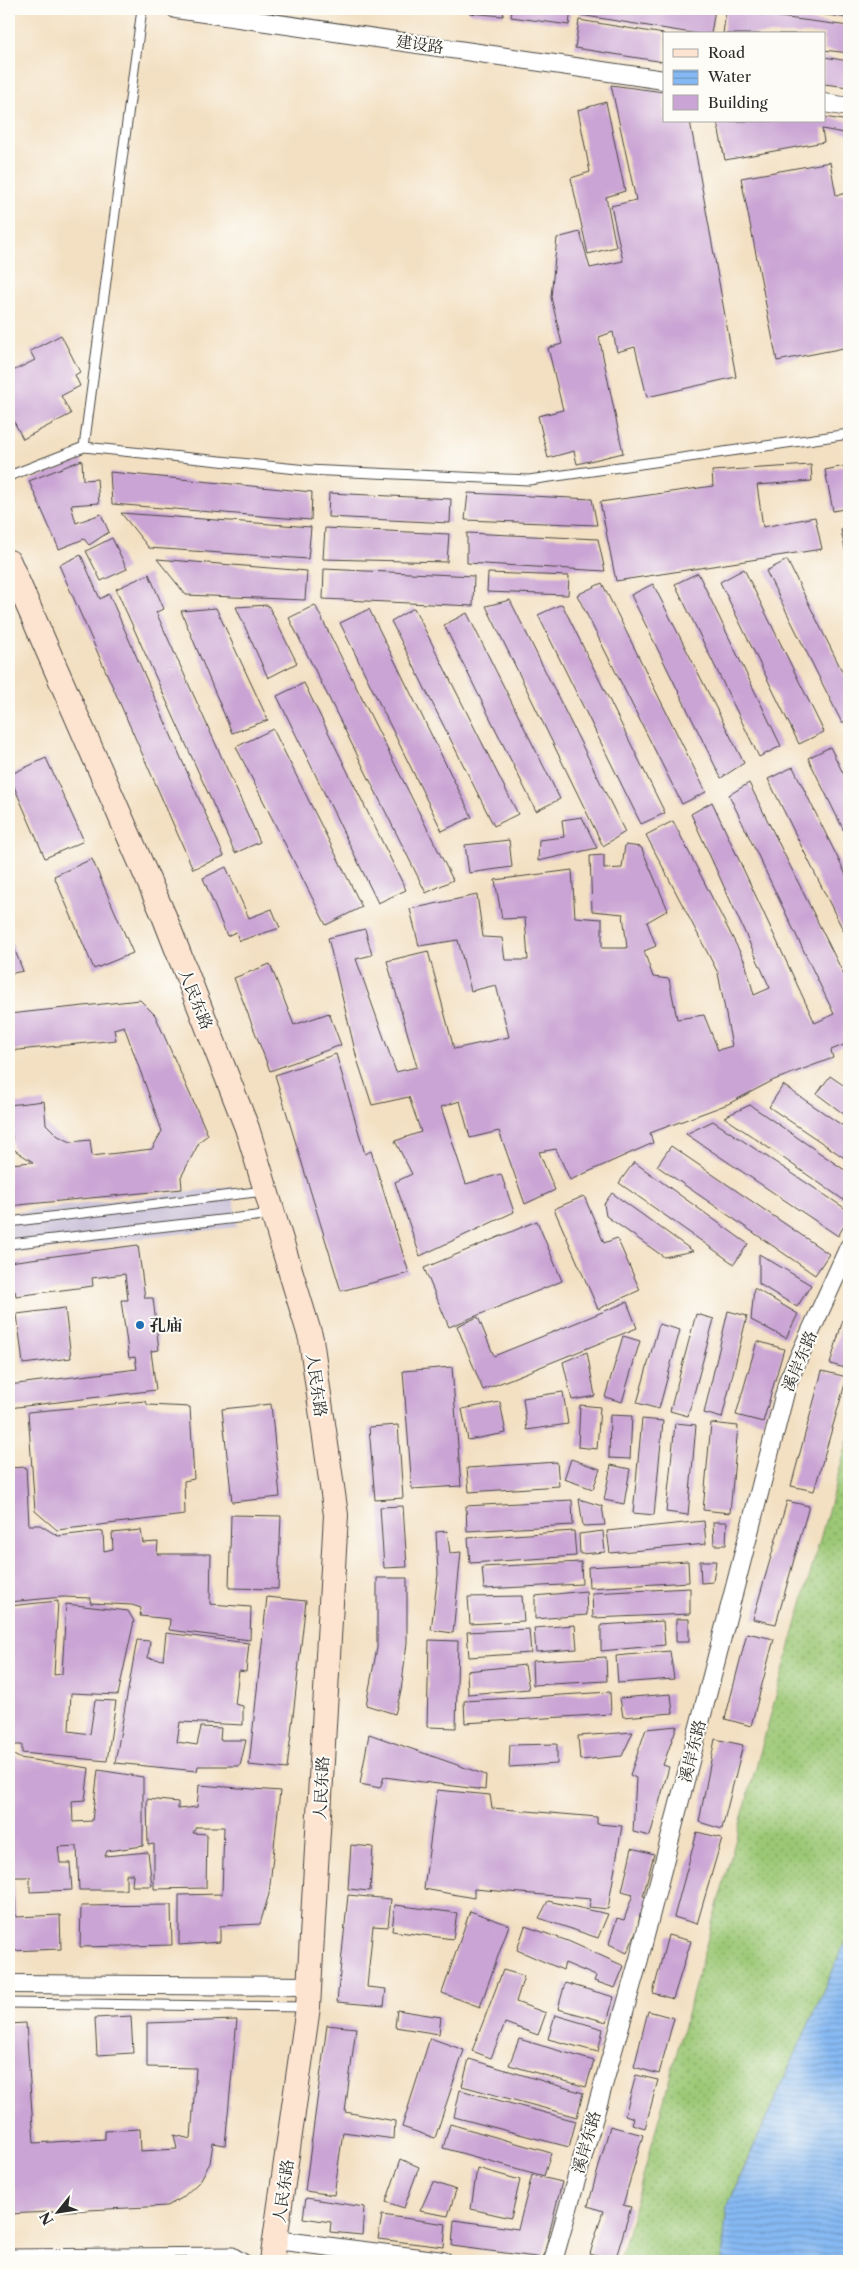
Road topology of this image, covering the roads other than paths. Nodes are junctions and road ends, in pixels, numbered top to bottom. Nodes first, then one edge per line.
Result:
1 (142, 9) edge
2 (176, 9) edge
3 (663, 80) edge
4 (826, 104) edge
5 (849, 107) edge
6 (849, 434) edge
7 (84, 447) junction
8 (9, 476) edge
9 (9, 562) edge
10 (266, 1191) junction
11 (273, 1214) junction
12 (9, 1222) edge
13 (9, 1244) edge
14 (849, 1248) edge
15 (9, 1984) edge
16 (309, 1997) junction
17 (9, 2003) edge
18 (274, 2251) edge
19 (9, 2254) edge
20 (248, 2261) edge
21 (444, 2261) edge
22 (553, 2261) edge

1 - 7 lane
2 - 3 street, 建设路
4 - 5 street
6 - 7 lane
7 - 8 lane
9 - 10 main road, 人民东路
10 - 11 main road, 人民东路
10 - 12 lane
11 - 13 lane
11 - 16 main road, 人民东路
14 - 22 street, 溪岸东路
15 - 16 street
16 - 17 lane
16 - 18 main road, 人民东路
18 - 21 street
19 - 20 lane

